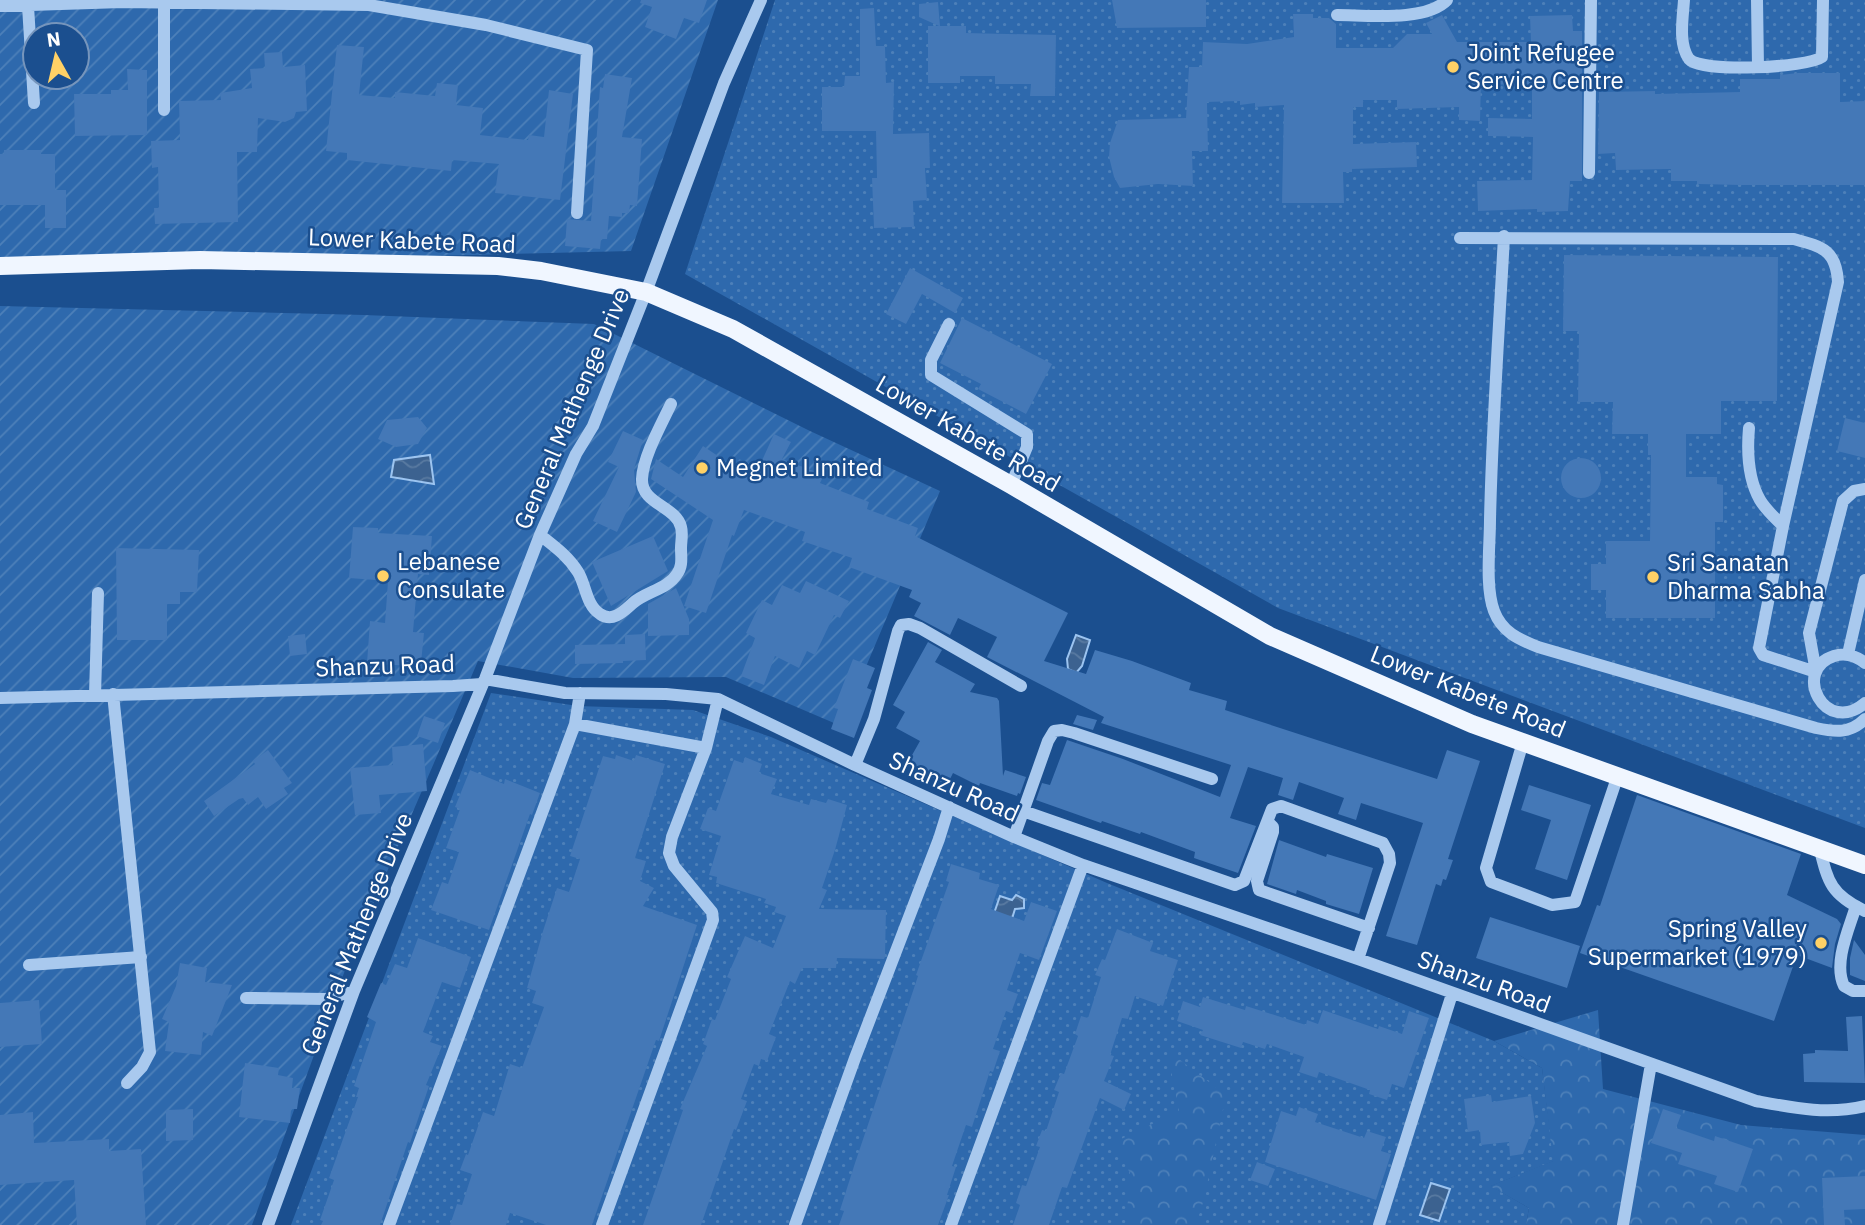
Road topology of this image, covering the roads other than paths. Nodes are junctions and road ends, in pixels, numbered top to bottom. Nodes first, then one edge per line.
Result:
1 (761, 0) edge
2 (1447, 0) edge
3 (1591, 0) edge
4 (1684, 0) edge
5 (1757, 0) edge
6 (1823, 0) edge
7 (122, 1) edge
8 (164, 3) junction
9 (0, 6) edge
10 (28, 6) junction
11 (1336, 15) dead end
12 (1758, 67) junction
13 (34, 103) dead end
14 (164, 110) dead end
15 (1589, 173) dead end
16 (577, 213) dead end
17 (1504, 236) junction
18 (1460, 238) dead end
19 (0, 266) edge
20 (646, 292) junction
21 (949, 324) dead end
22 (671, 404) dead end
23 (1749, 428) dead end
24 (1010, 485) junction
25 (1865, 489) edge
26 (1783, 527) junction
27 (540, 535) junction
28 (1865, 580) edge
29 (98, 593) dead end
30 (1848, 654) junction
31 (1865, 663) edge
32 (1816, 672) junction
33 (485, 679) junction
34 (1021, 686) dead end
35 (580, 693) junction
36 (113, 694) junction
37 (96, 695) junction
38 (0, 698) edge
39 (718, 699) junction
40 (1864, 705) edge
41 (1865, 719) edge
42 (575, 724) junction
43 (1523, 742) junction
44 (706, 748) junction
45 (855, 765) junction
46 (1618, 775) junction
47 (1212, 779) dead end
48 (948, 807) junction
49 (1023, 811) junction
50 (1268, 822) junction
51 (1014, 837) junction
52 (1819, 846) junction
53 (1083, 865) junction
54 (1865, 865) edge
55 (1861, 909) edge
56 (1369, 928) junction
57 (141, 957) junction
58 (1358, 959) junction
59 (29, 965) dead end
60 (354, 991) junction
61 (1865, 991) edge
62 (1452, 993) junction
63 (246, 998) dead end
64 (1651, 1064) junction
65 (127, 1083) dead end
66 (1865, 1106) edge
67 (268, 1225) edge
68 (389, 1225) edge
69 (602, 1225) edge
70 (795, 1225) edge
71 (951, 1225) edge
72 (1380, 1225) edge
73 (1623, 1225) edge

1 - 20 street, General Mathenge Drive
2 - 11 street
3 - 15 street
4 - 12 street
5 - 12 street
6 - 12 street
7 - 8 street
7 - 10 street
8 - 14 street
8 - 16 street
9 - 10 street
10 - 13 street
17 - 18 street
17 - 26 street
17 - 41 street
19 - 20 main road, Lower Kabete Road
20 - 24 main road, Lower Kabete Road
20 - 27 street, General Mathenge Drive
21 - 24 street
22 - 27 street
23 - 26 street
24 - 43 main road, Lower Kabete Road
25 - 32 street
26 - 32 street
27 - 33 street, General Mathenge Drive
28 - 30 street
29 - 37 street
30 - 31 street
30 - 32 street
32 - 40 street
33 - 35 street, Shanzu Road
33 - 36 street, Shanzu Road
33 - 60 street, General Mathenge Drive
34 - 45 street
35 - 39 street, Shanzu Road
35 - 42 street
36 - 37 street, Shanzu Road
36 - 57 street
37 - 38 street, Shanzu Road
39 - 44 street
39 - 45 street, Shanzu Road
42 - 44 street
42 - 68 street
43 - 46 main road, Lower Kabete Road
43 - 46 street
44 - 69 street
45 - 48 street, Shanzu Road
46 - 52 main road, Lower Kabete Road
47 - 49 street
48 - 51 street, Shanzu Road
48 - 70 street
49 - 50 street
49 - 51 street
50 - 56 street
50 - 56 street
51 - 53 street, Shanzu Road
52 - 54 main road, Lower Kabete Road
52 - 55 street
53 - 58 street, Shanzu Road
53 - 71 street
55 - 61 street
56 - 58 street
57 - 59 street
57 - 65 street
58 - 62 street, Shanzu Road
60 - 63 street
60 - 67 street, General Mathenge Drive
62 - 64 street, Shanzu Road
62 - 72 street
64 - 66 street, Shanzu Road
64 - 73 street

